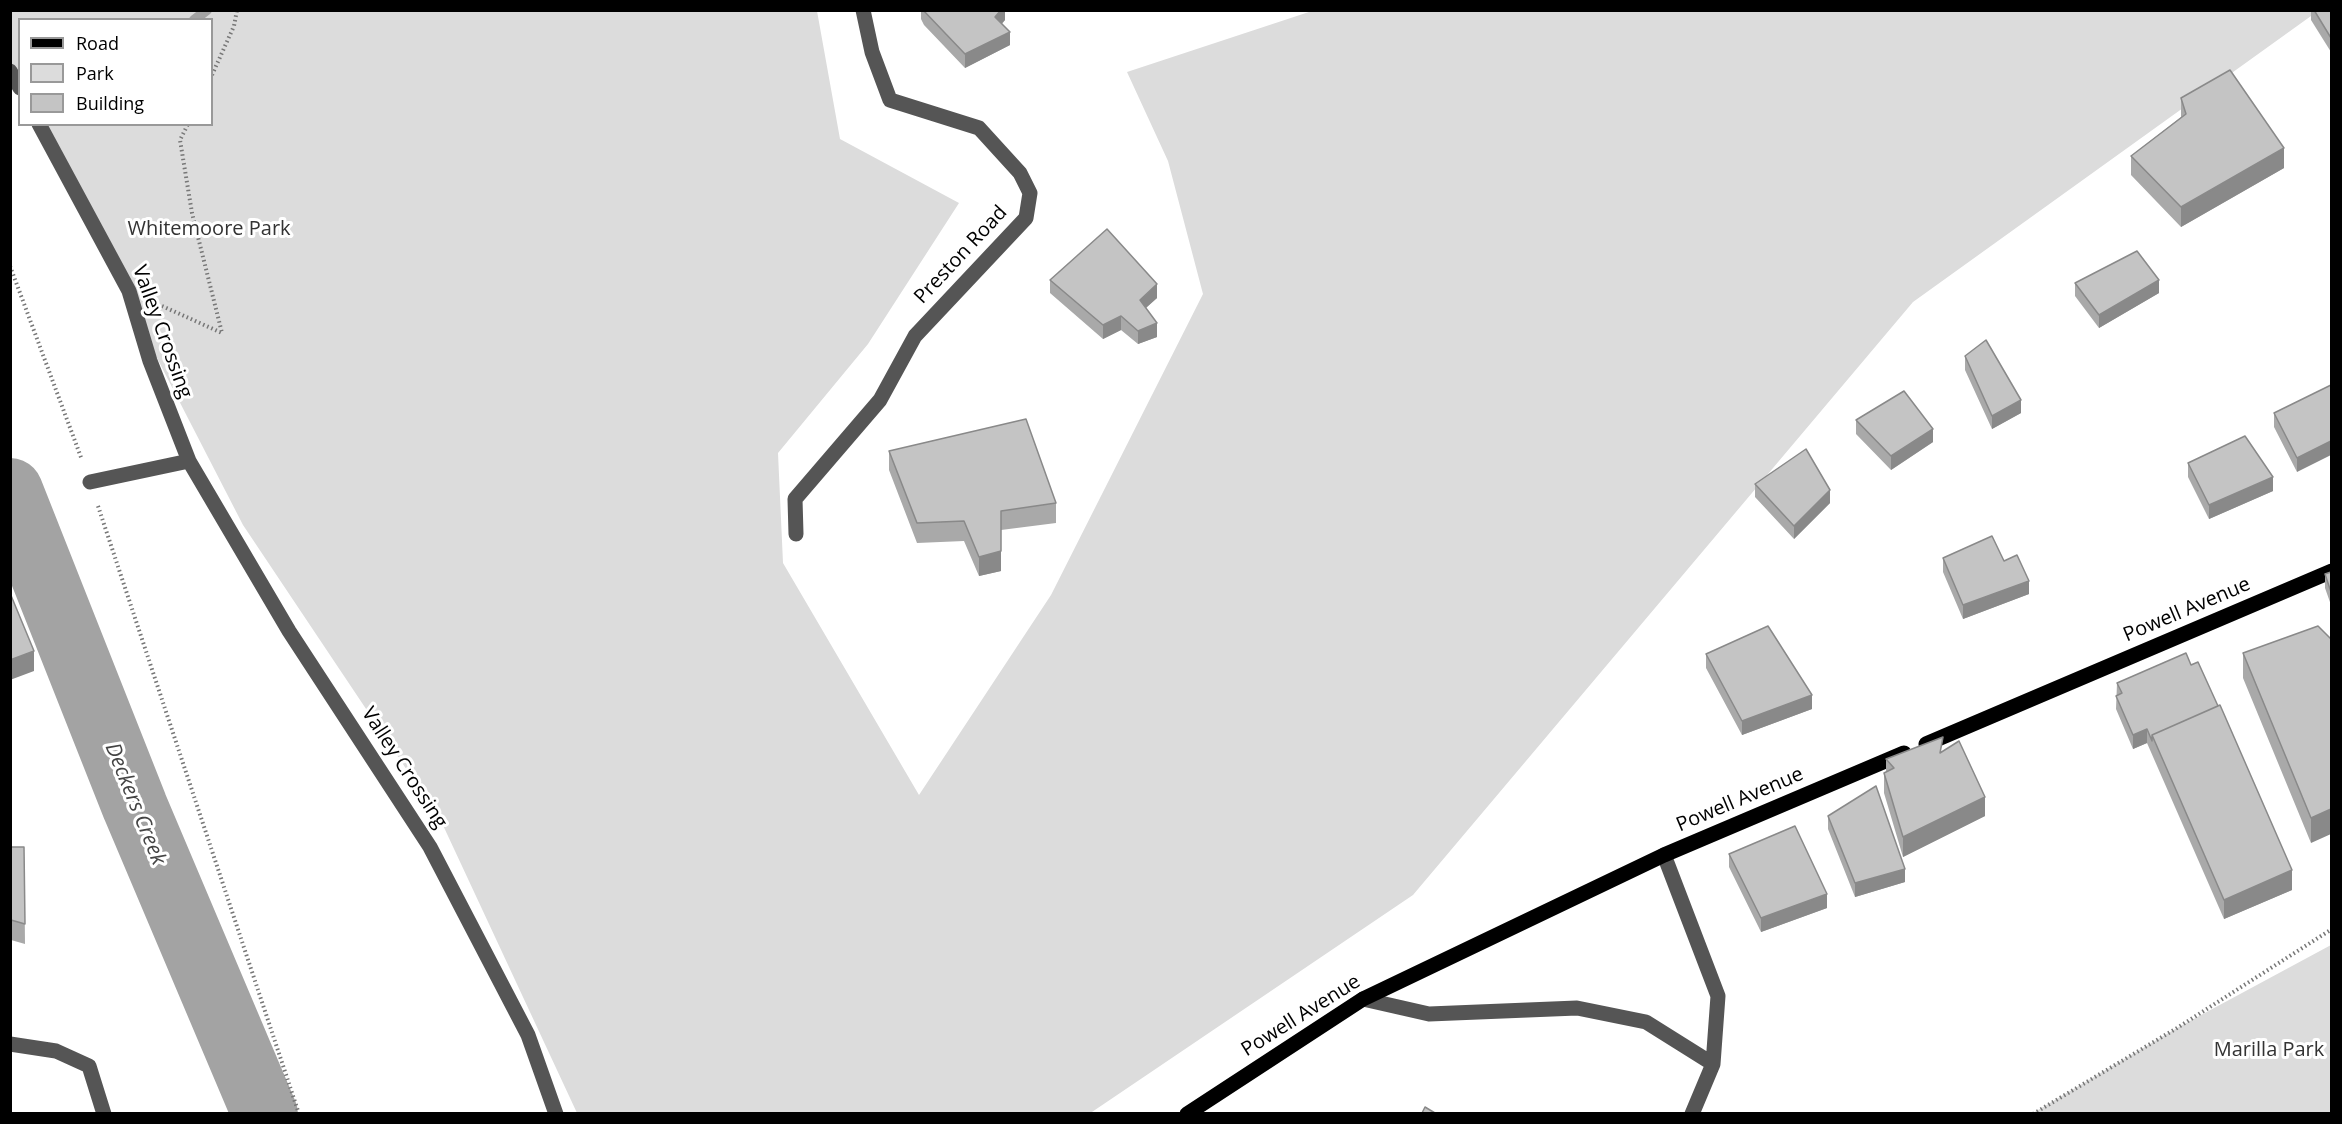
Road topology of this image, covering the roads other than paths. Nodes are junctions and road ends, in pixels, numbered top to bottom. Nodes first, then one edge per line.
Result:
1 (862, 10) edge
2 (10, 71) edge
3 (18, 85) edge
4 (40, 126) edge
5 (189, 461) junction
6 (90, 482) road end
7 (796, 534) dead end
8 (2331, 571) edge
9 (1664, 855) junction
10 (1363, 999) junction
11 (10, 1044) edge
12 (1713, 1064) junction
13 (104, 1113) edge
14 (556, 1113) edge
15 (1187, 1113) edge
16 (1692, 1113) edge

1 - 7 street, Preston Road
2 - 3 street
4 - 5 street, Valley Crossing
5 - 6 street
5 - 14 street, Valley Crossing
8 - 9 main road, Powell Avenue
9 - 10 main road, Powell Avenue
9 - 12 street
10 - 12 street
10 - 15 main road, Powell Avenue
11 - 13 street
12 - 16 street

